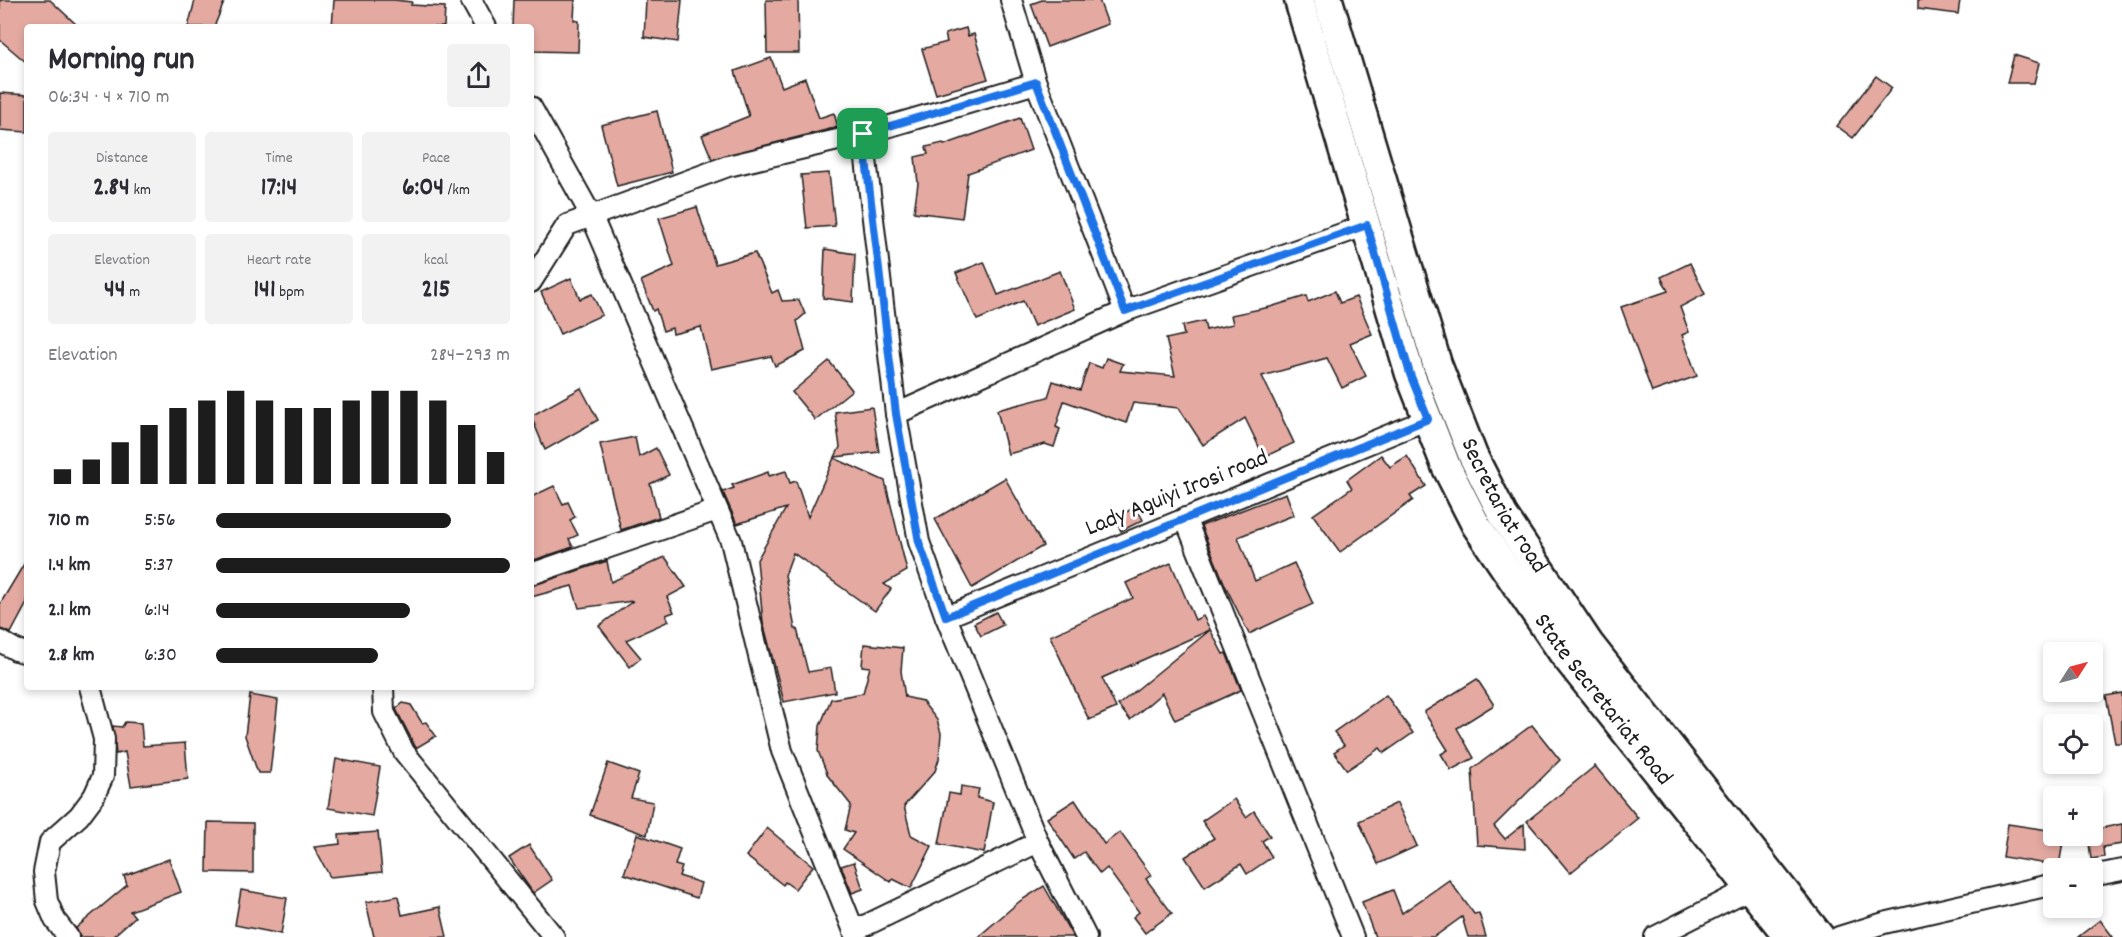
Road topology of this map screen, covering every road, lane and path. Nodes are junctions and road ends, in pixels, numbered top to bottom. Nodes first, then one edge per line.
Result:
1 (471, 0) edge
2 (1011, 0) edge
3 (1299, 0) edge
4 (1328, 0) edge
5 (484, 24) edge
6 (1036, 82) junction
7 (534, 112) edge
8 (863, 134) junction
9 (592, 217) junction
10 (1367, 225) junction
11 (534, 277) edge
12 (1125, 311) junction
13 (896, 414) junction
14 (1428, 419) junction
15 (717, 510) junction
16 (1185, 518) junction
17 (534, 573) edge
18 (946, 617) junction
19 (0, 641) edge
20 (24, 652) edge
21 (91, 690) edge
22 (383, 690) edge
23 (1038, 842) junction
24 (2122, 870) edge
25 (2103, 874) edge
26 (2043, 886) edge
27 (1749, 889) junction
28 (854, 934) edge
29 (68, 937) edge
30 (554, 937) edge
31 (1086, 937) edge
32 (1353, 937) edge
33 (1655, 937) edge
34 (1789, 937) edge
35 (1820, 937) edge
36 (1839, 937) edge

1 - 5 street
2 - 6 street
3 - 10 street, State Secretariat Road
4 - 35 street, Secretariat road
6 - 8 street
6 - 12 street
7 - 9 street
8 - 9 street
8 - 13 street
9 - 11 street
9 - 15 street
10 - 12 street
10 - 14 street, State Secretariat Road
12 - 13 street
13 - 18 street
14 - 16 street, Lady Aguiyi Irosi road
14 - 27 street, State Secretariat Road
15 - 17 street
15 - 28 street
16 - 18 street, Lady Aguiyi Irosi road
16 - 32 street
18 - 23 street
19 - 20 street
21 - 29 street
22 - 30 street
23 - 28 street
23 - 31 street
24 - 25 street
26 - 36 street
27 - 33 street
27 - 34 street, State Secretariat Road

